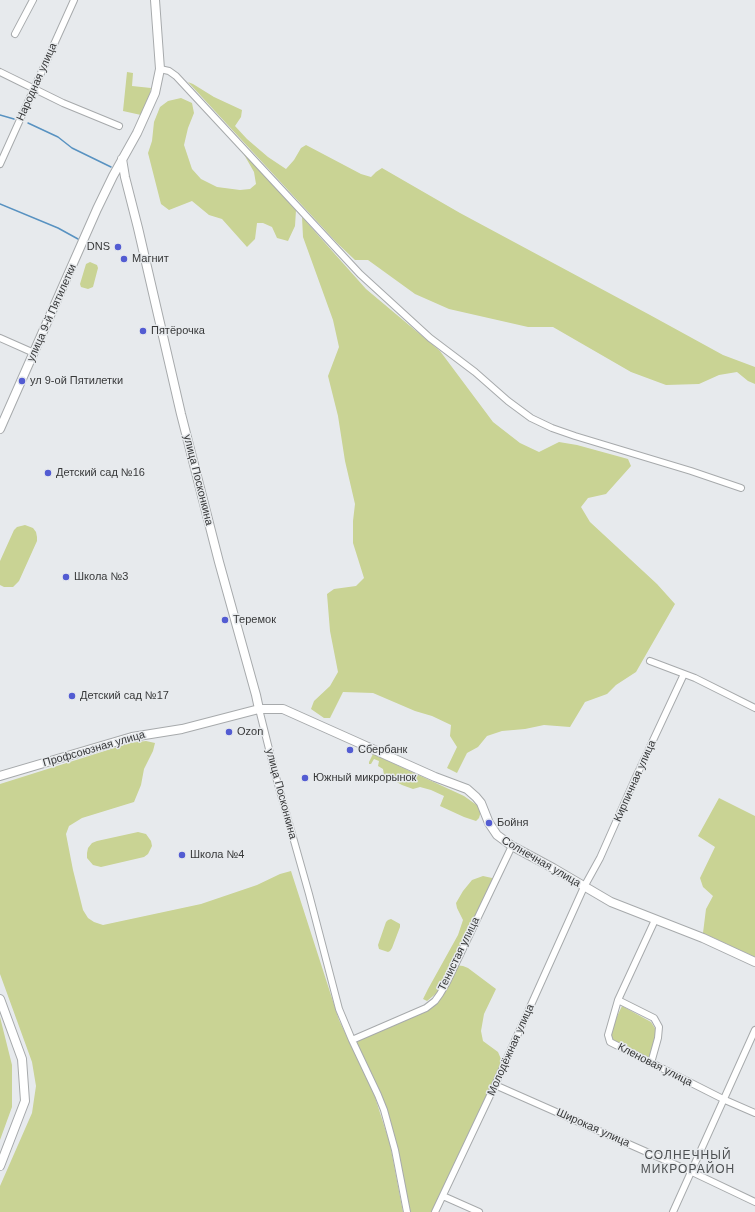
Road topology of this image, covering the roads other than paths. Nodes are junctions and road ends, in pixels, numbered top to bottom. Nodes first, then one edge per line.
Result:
1 (33, 0) edge
2 (74, 0) edge
3 (155, 0) edge
4 (15, 34) dead end
5 (160, 69) junction
6 (0, 72) edge
7 (33, 89) junction
8 (119, 126) dead end
9 (122, 159) junction
10 (0, 164) edge
11 (0, 338) edge
12 (34, 353) junction
13 (0, 429) edge
14 (741, 488) dead end
15 (650, 661) dead end
16 (684, 674) junction
17 (755, 708) edge
18 (259, 710) junction
19 (0, 776) edge
20 (512, 846) junction
21 (584, 887) junction
22 (655, 920) junction
23 (755, 962) edge
24 (0, 999) edge
25 (618, 1000) junction
26 (755, 1030) edge
27 (352, 1040) junction
28 (651, 1063) junction
29 (496, 1085) junction
30 (724, 1100) junction
31 (755, 1113) edge
32 (0, 1166) edge
33 (692, 1172) junction
34 (443, 1196) junction
35 (755, 1202) edge
36 (407, 1212) edge
37 (435, 1212) edge
38 (479, 1212) edge
39 (673, 1212) edge

1 - 4 street
2 - 7 street, Народная улица
3 - 5 street, улица 9-й Пятилетки
5 - 9 street, улица 9-й Пятилетки
5 - 14 street
6 - 7 street
7 - 8 street
7 - 10 street, Народная улица
9 - 12 street, улица 9-й Пятилетки
9 - 18 street, улица Посконкина
11 - 12 street
12 - 13 street, улица 9-й Пятилетки
15 - 16 street
16 - 17 street
16 - 21 street, Кирпичная улица
18 - 19 street, Профсоюзная улица
18 - 20 street, Солнечная улица
18 - 27 street, улица Посконкина
20 - 21 street, Солнечная улица
20 - 27 street, Тенистая улица
21 - 22 street, Солнечная улица
21 - 29 street, Молодёжная улица
22 - 23 street, Солнечная улица
22 - 25 street, Кленовая улица
24 - 32 street
25 - 28 street
25 - 28 street, Кленовая улица
26 - 30 street
27 - 36 street, улица Посконкина
28 - 30 street, Кленовая улица
29 - 33 street, Широкая улица
29 - 34 street, Молодёжная улица
30 - 31 street, Кленовая улица
30 - 33 street
33 - 35 street, Широкая улица
33 - 39 street
34 - 37 street, Молодёжная улица
34 - 38 street

